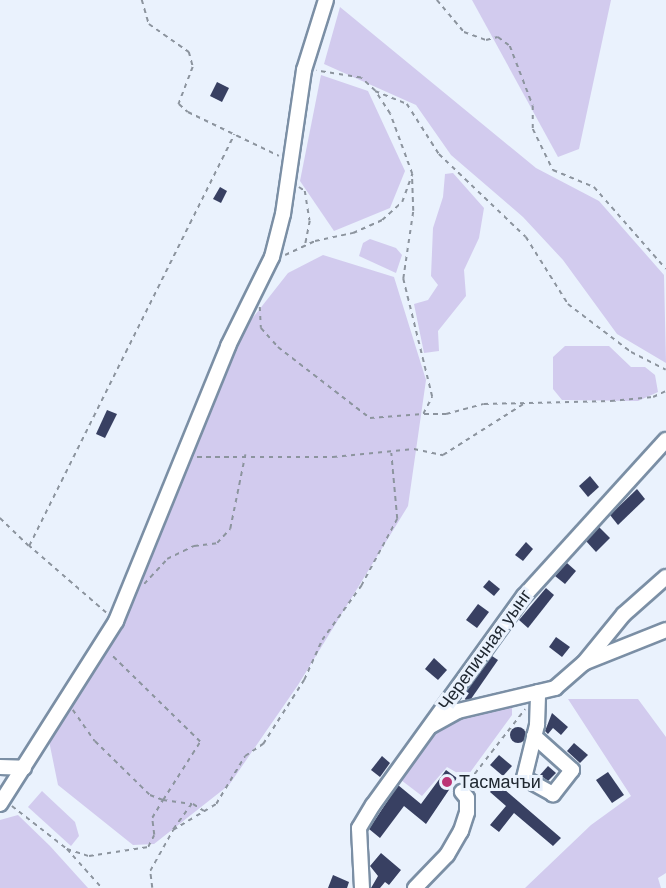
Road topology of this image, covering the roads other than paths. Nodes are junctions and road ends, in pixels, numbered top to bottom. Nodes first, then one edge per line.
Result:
1 (326, 0) edge
2 (666, 440) edge
3 (666, 577) edge
4 (666, 630) edge
5 (584, 663) junction
6 (538, 692) junction
7 (429, 727) junction
8 (534, 736) dead end
9 (0, 767) edge
10 (24, 768) junction
11 (462, 792) road end
12 (5, 804) edge
13 (362, 888) edge
14 (415, 888) edge

1 - 10 street
2 - 7 street, Черепичная уынг
3 - 5 street
4 - 5 street
5 - 6 street
6 - 7 street
6 - 8 street
7 - 13 street, Черепичная уынг
9 - 10 street
10 - 12 street
11 - 14 street

